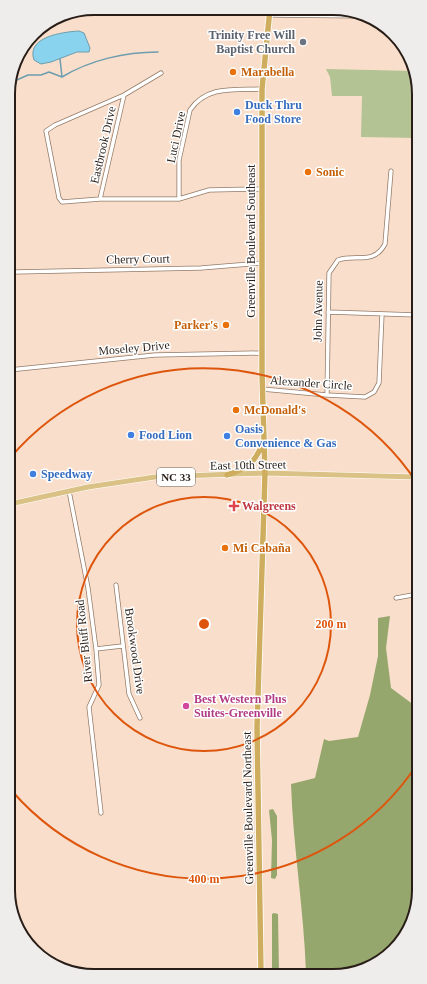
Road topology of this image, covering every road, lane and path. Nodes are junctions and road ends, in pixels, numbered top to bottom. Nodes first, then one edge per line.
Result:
1 (270, 15) edge
2 (161, 73) dead end
3 (262, 89) junction
4 (124, 95) junction
5 (391, 171) dead end
6 (262, 189) junction
7 (100, 199) junction
8 (179, 199) junction
9 (262, 263) junction
10 (15, 272) dead end
11 (328, 312) junction
12 (382, 314) junction
13 (412, 315) edge
14 (262, 353) junction
15 (15, 369) edge
16 (262, 389) junction
17 (327, 396) junction
18 (264, 441) junction
19 (265, 473) junction
20 (227, 475) junction
21 (412, 477) edge
22 (70, 491) junction
23 (15, 501) edge
24 (116, 586) dead end
25 (412, 595) edge
26 (396, 598) dead end
27 (122, 646) junction
28 (96, 649) junction
29 (140, 718) dead end
30 (101, 813) dead end
31 (261, 969) edge

1 - 3 highway, Greenville Boulevard Southeast
2 - 4 street, Eastbrook Drive
3 - 6 highway, Greenville Boulevard Southeast
3 - 8 street, Luci Drive
4 - 7 street, Eastbrook Drive
4 - 7 street, Eastbrook Drive
5 - 11 street, John Avenue
6 - 8 street, Eastbrook Drive
6 - 9 highway, Greenville Boulevard Southeast
7 - 8 street, Eastbrook Drive
9 - 10 street, Cherry Court
9 - 14 highway, Greenville Boulevard Southeast
11 - 12 street
11 - 17 street, John Avenue
12 - 13 street
12 - 17 street, Alexander Circle
14 - 15 street, Moseley Drive
14 - 16 highway, Greenville Boulevard Southeast
16 - 17 street, Alexander Circle
16 - 18 highway, Greenville Boulevard Southeast
18 - 19 highway, Greenville Boulevard Southeast
18 - 20 highway
19 - 20 main road, East 10th Street / NC 33
19 - 21 main road, East 10th Street
19 - 31 highway, Greenville Boulevard Northeast
20 - 22 main road, East 10th Street / NC 33
22 - 23 main road, East 10th Street / NC 33
22 - 28 street, River Bluff Road
24 - 27 street, Brookwood Drive
25 - 26 street
27 - 28 street
27 - 29 street, Brookwood Drive
28 - 30 street, River Bluff Road

